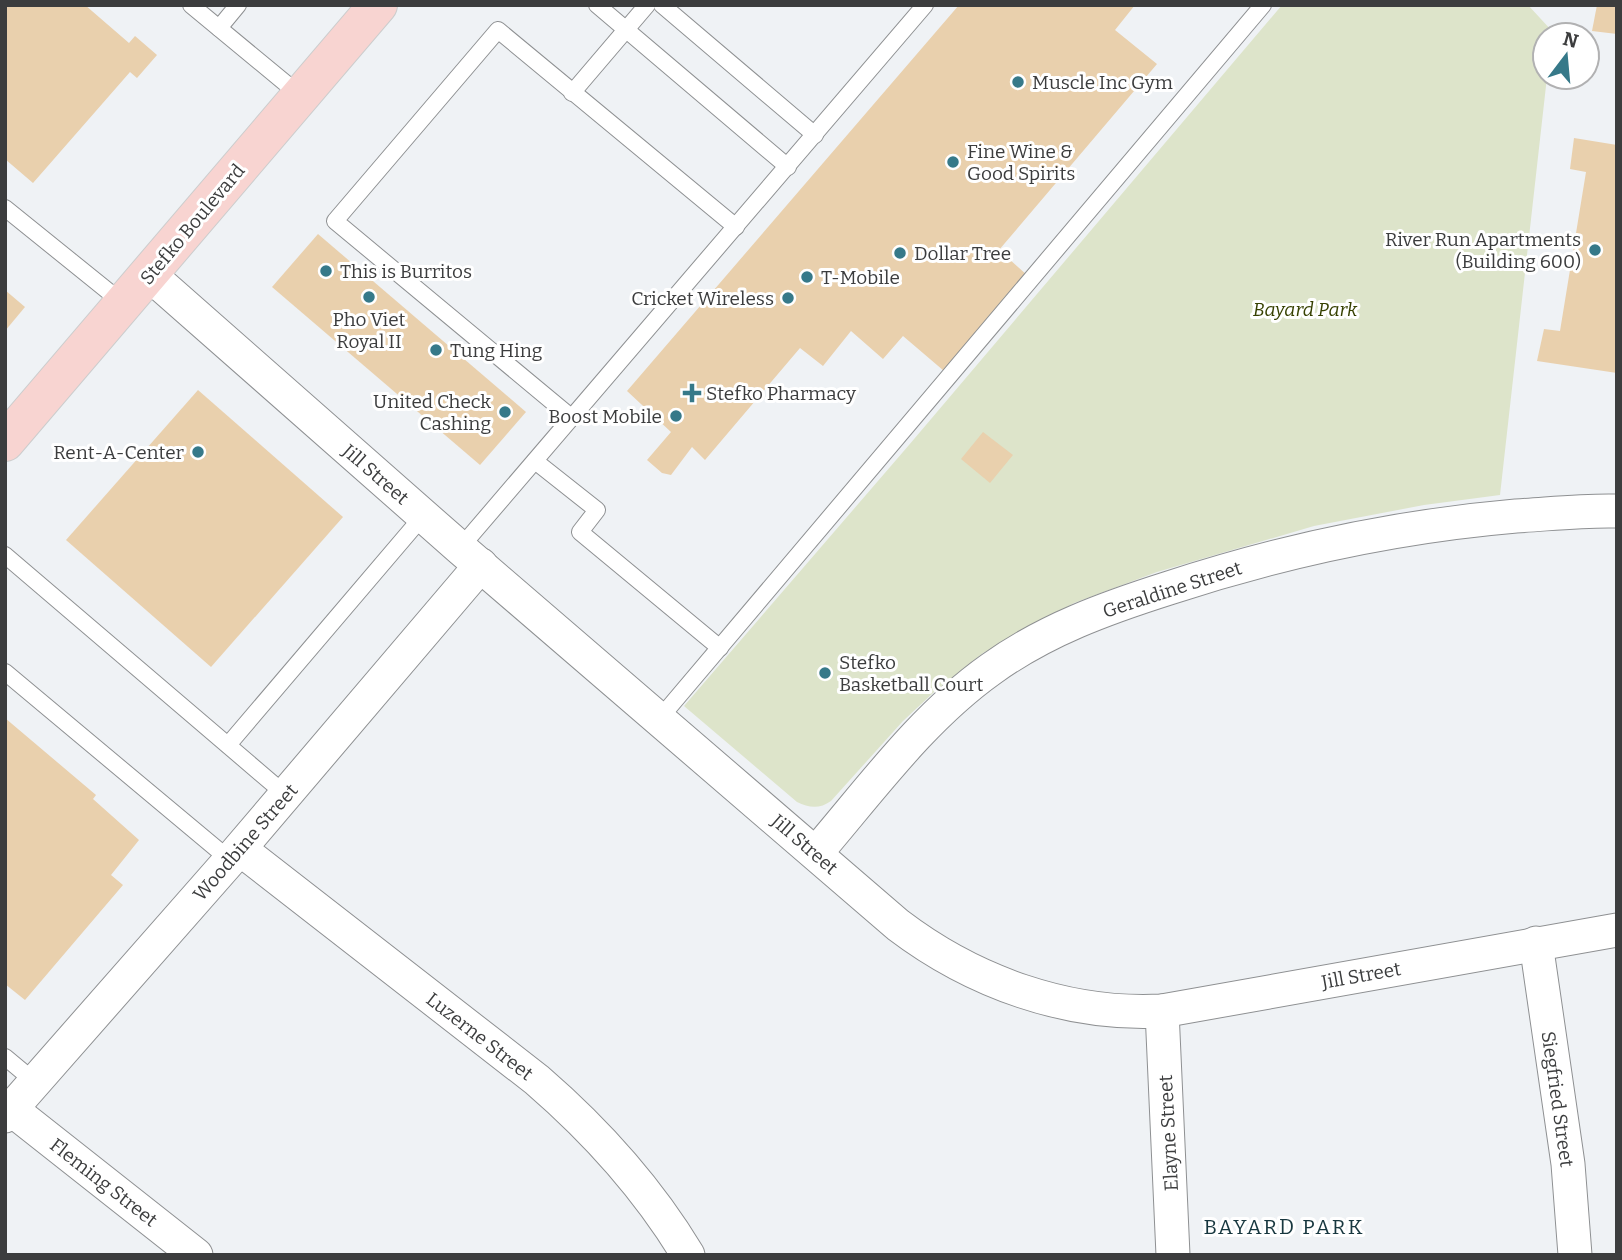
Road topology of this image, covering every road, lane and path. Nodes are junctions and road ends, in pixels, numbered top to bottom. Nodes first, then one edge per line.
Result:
1 (191, 5) edge
2 (238, 5) edge
3 (378, 5) edge
4 (597, 5) edge
5 (648, 5) edge
6 (662, 5) edge
7 (925, 5) edge
8 (1263, 5) edge
9 (219, 28) junction
10 (626, 31) junction
11 (572, 93) junction
12 (301, 96) junction
13 (815, 135) junction
14 (788, 167) junction
15 (5, 208) edge
16 (736, 227) junction
17 (149, 275) junction
18 (124, 303) junction
19 (572, 418) junction
20 (5, 442) edge
21 (535, 461) junction
22 (1617, 511) edge
23 (423, 516) junction
24 (5, 555) edge
25 (471, 557) junction
26 (720, 648) junction
27 (5, 672) edge
28 (660, 718) junction
29 (228, 745) junction
30 (286, 795) junction
31 (816, 853) junction
32 (235, 855) junction
33 (1617, 930) edge
34 (1536, 943) junction
35 (1162, 1011) junction
36 (5, 1057) edge
37 (35, 1082) junction
38 (8, 1113) edge
39 (196, 1255) edge
40 (688, 1255) edge
41 (1173, 1255) edge
42 (1576, 1255) edge

1 - 9 lane
2 - 9 lane
3 - 12 main road, Stefko Boulevard
4 - 10 lane
5 - 10 lane
6 - 13 lane
7 - 13 lane
8 - 26 lane
9 - 12 lane
10 - 11 lane
10 - 14 lane
11 - 16 lane
11 - 19 lane
12 - 17 main road, Stefko Boulevard
13 - 14 lane
14 - 16 lane
15 - 18 lane
16 - 19 lane
17 - 18 main road, Stefko Boulevard
17 - 23 street, Jill Street
18 - 20 main road, Stefko Boulevard
19 - 21 lane
21 - 25 lane
21 - 26 lane
22 - 31 street, Geraldine Street
23 - 25 street, Jill Street
23 - 29 lane
24 - 29 lane
25 - 28 street, Jill Street
25 - 30 street, Woodbine Street
26 - 28 lane
27 - 32 lane
28 - 31 street, Jill Street
29 - 30 lane
30 - 32 street, Woodbine Street
31 - 35 street, Jill Street
32 - 37 street, Woodbine Street
32 - 40 street, Luzerne Street
33 - 34 street, Jill Street
34 - 35 street, Jill Street
34 - 42 street, Siegfried Street
35 - 41 street, Elayne Street
36 - 37 lane
37 - 38 street, Woodbine Street
38 - 39 street, Fleming Street

